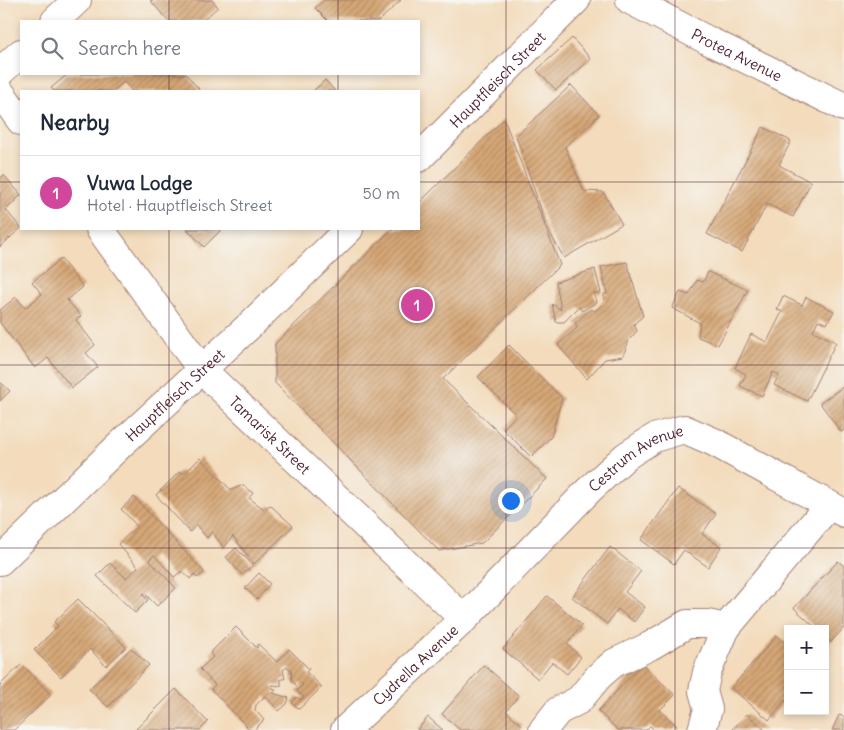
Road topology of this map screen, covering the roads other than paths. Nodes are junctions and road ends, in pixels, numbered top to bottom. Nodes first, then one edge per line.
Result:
1 (77, 0) edge
2 (576, 0) edge
3 (630, 0) edge
4 (55, 20) edge
5 (20, 53) edge
6 (0, 72) edge
7 (0, 92) edge
8 (844, 107) edge
9 (20, 120) edge
10 (420, 157) edge
11 (101, 230) edge
12 (348, 230) edge
13 (202, 369) junction
14 (837, 509) edge
15 (0, 561) edge
16 (464, 619) junction
17 (726, 628) junction
18 (345, 730) edge
19 (543, 730) edge
20 (702, 730) edge

1 - 4 street
2 - 10 street, Hauptfleisch Street
3 - 8 street, Protea Avenue
5 - 6 street
7 - 9 street
11 - 13 street, Tamarisk Street
12 - 13 street, Hauptfleisch Street
13 - 15 street, Hauptfleisch Street
13 - 16 street, Tamarisk Street
14 - 16 street, Cestrum Avenue
14 - 17 street
16 - 18 street, Cydrella Avenue
17 - 19 street
17 - 20 street

